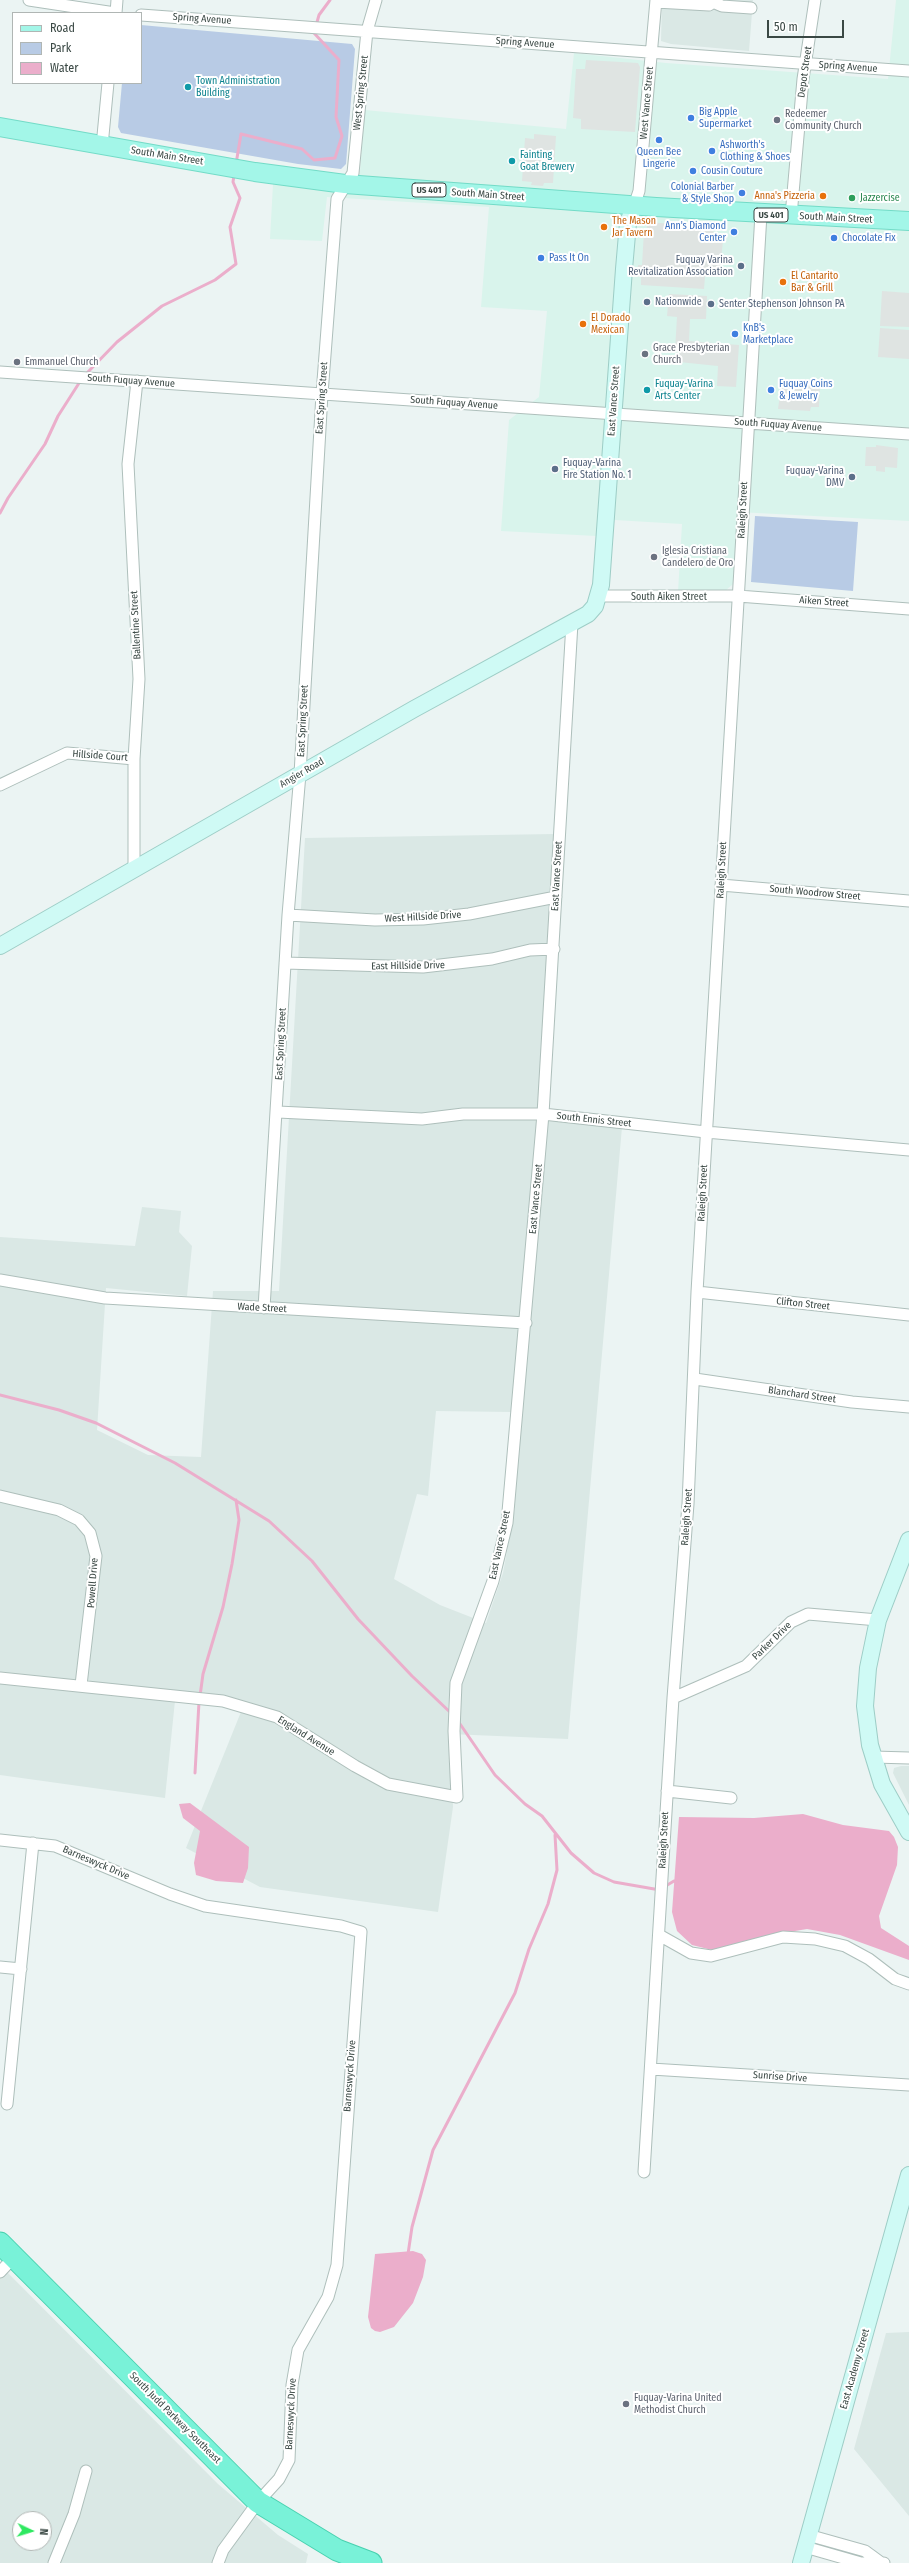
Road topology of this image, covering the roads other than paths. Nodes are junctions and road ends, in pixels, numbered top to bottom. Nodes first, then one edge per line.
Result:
1 (30, 0) edge
2 (117, 0) edge
3 (376, 0) edge
4 (815, 0) edge
5 (656, 1) edge
6 (716, 1) edge
7 (751, 8) dead end
8 (109, 12) edge
9 (116, 12) edge
10 (142, 15) edge
11 (367, 31) junction
12 (651, 52) junction
13 (807, 64) junction
14 (909, 71) edge
15 (108, 84) edge
16 (0, 127) edge
17 (102, 146) junction
18 (345, 184) junction
19 (634, 206) junction
20 (761, 214) junction
21 (790, 216) junction
22 (909, 222) edge
23 (0, 372) edge
24 (137, 381) junction
25 (322, 394) junction
26 (612, 414) junction
27 (748, 423) junction
28 (909, 434) edge
29 (600, 596) junction
30 (738, 596) junction
31 (909, 610) edge
32 (572, 623) junction
33 (134, 758) junction
34 (300, 774) junction
35 (0, 785) edge
36 (134, 870) junction
37 (721, 885) junction
38 (556, 897) junction
39 (909, 901) edge
40 (288, 915) junction
41 (0, 946) edge
42 (554, 949) junction
43 (285, 963) junction
44 (278, 1112) junction
45 (543, 1114) junction
46 (706, 1132) junction
47 (909, 1150) edge
48 (0, 1280) edge
49 (697, 1292) junction
50 (264, 1308) junction
51 (909, 1315) edge
52 (526, 1323) junction
53 (695, 1379) junction
54 (909, 1407) edge
55 (0, 1496) edge
56 (909, 1540) edge
57 (878, 1620) junction
58 (0, 1678) edge
59 (81, 1685) junction
60 (673, 1698) junction
61 (873, 1757) junction
62 (909, 1758) edge
63 (456, 1767) joint
64 (667, 1791) junction
65 (731, 1798) dead end
66 (909, 1832) edge
67 (0, 1840) edge
68 (33, 1843) junction
69 (659, 1935) junction
70 (0, 1967) edge
71 (21, 1969) junction
72 (909, 1984) edge
73 (651, 2069) junction
74 (909, 2085) edge
75 (7, 2104) dead end
76 (644, 2172) dead end
77 (909, 2175) edge
78 (4, 2249) edge
79 (0, 2272) edge
80 (86, 2471) dead end
81 (258, 2502) junction
82 (807, 2541) junction
83 (882, 2562) edge
84 (54, 2563) edge
85 (218, 2563) edge
86 (371, 2563) edge
87 (801, 2563) edge

1 - 8 street
2 - 9 street
3 - 11 street, West Spring Street
4 - 13 street, Depot Street
5 - 6 street
5 - 12 street, West Vance Street
6 - 7 street
10 - 11 street, Spring Avenue
11 - 12 street, Spring Avenue
11 - 18 street, West Spring Street
12 - 13 street, Spring Avenue
12 - 19 street, West Vance Street
13 - 14 street, Spring Avenue
13 - 21 street, Depot Street
15 - 17 street
16 - 17 main road, South Main Street / US 401
17 - 18 main road, South Main Street / US 401
18 - 19 main road, South Main Street / US 401
18 - 25 street, East Spring Street
19 - 20 main road, South Main Street / US 401
19 - 26 street, East Vance Street
20 - 21 main road, South Main Street / US 401
20 - 27 street, Raleigh Street
21 - 22 main road, South Main Street / US 401
23 - 24 street, South Fuquay Avenue
24 - 25 street, South Fuquay Avenue
24 - 33 street, Ballentine Street
25 - 26 street, South Fuquay Avenue
25 - 34 street, East Spring Street
26 - 27 street, South Fuquay Avenue
26 - 29 street, East Vance Street
27 - 28 street, South Fuquay Avenue
27 - 30 street, Raleigh Street
29 - 30 street, South Aiken Street
29 - 32 street, Angier Road
30 - 31 street, Aiken Street
30 - 37 street, Raleigh Street
32 - 34 street, Angier Road
32 - 38 street, East Vance Street
33 - 35 street, Hillside Court
33 - 36 street, Ballentine Street
34 - 36 street, Angier Road
34 - 40 street, East Spring Street
36 - 41 street, Angier Road
37 - 39 street, South Woodrow Street
37 - 46 street, Raleigh Street
38 - 40 street, West Hillside Drive
38 - 42 street, East Vance Street
40 - 43 street, East Spring Street
42 - 43 street, East Hillside Drive
42 - 45 street, East Vance Street
43 - 44 street, East Spring Street
44 - 45 street, South Ennis Street
44 - 50 street, East Spring Street
45 - 46 street, South Ennis Street
45 - 52 street, East Vance Street
46 - 47 street, South Ennis Street
46 - 49 street, Raleigh Street
48 - 50 street, Wade Street
49 - 51 street, Clifton Street
49 - 53 street, Raleigh Street
50 - 52 street, Wade Street
52 - 63 street, East Vance Street
53 - 54 street, Blanchard Street
53 - 60 street, Raleigh Street
55 - 59 street, Powell Drive
56 - 57 street
57 - 60 street, Parker Drive
57 - 61 street
58 - 59 street, England Avenue
59 - 63 street, England Avenue
60 - 64 street, Raleigh Street
61 - 62 street
61 - 66 street
64 - 65 street
64 - 69 street, Raleigh Street
67 - 68 street, Barneswyck Drive
68 - 71 street
68 - 81 street, Barneswyck Drive
69 - 72 street
69 - 73 street, Raleigh Street
70 - 71 street
71 - 75 street
73 - 74 street, Sunrise Drive
73 - 76 street, Raleigh Street
77 - 82 street, East Academy Street
78 - 79 street
78 - 81 highway, South Judd Parkway Southeast
80 - 84 street
81 - 85 street, Barneswyck Drive
81 - 86 highway, South Judd Parkway Southeast
82 - 83 street
82 - 87 street, East Academy Street

